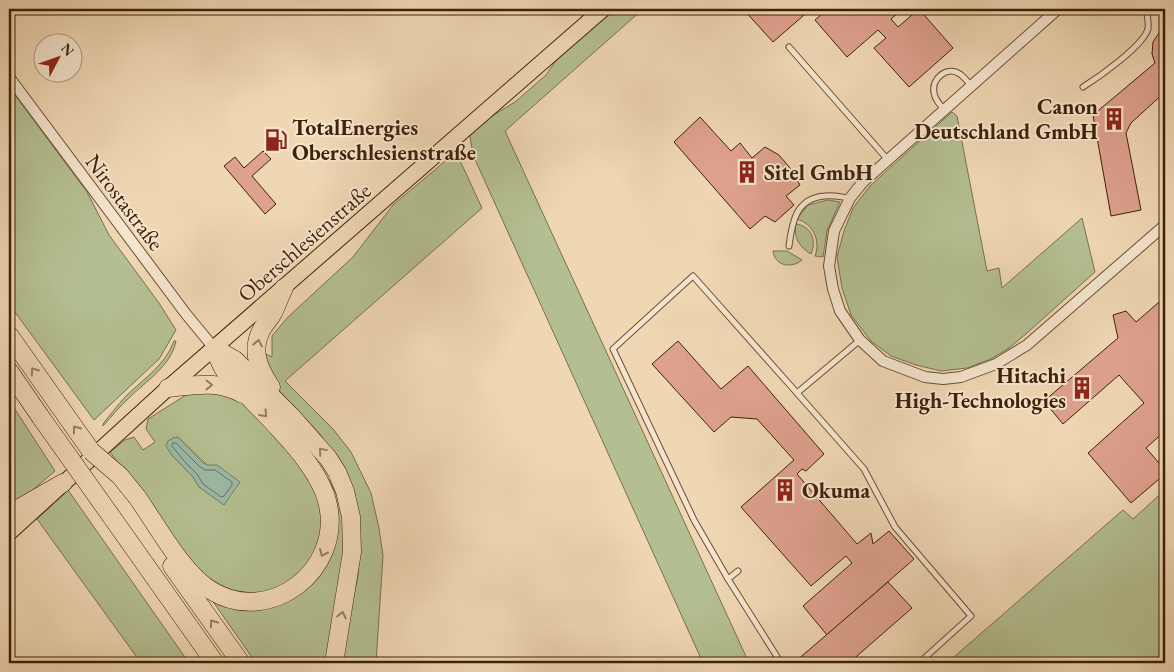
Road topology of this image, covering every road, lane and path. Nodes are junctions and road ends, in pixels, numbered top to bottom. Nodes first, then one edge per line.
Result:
1 (603, 9) edge
2 (1058, 9) edge
3 (1146, 9) edge
4 (789, 47) dead end
5 (9, 77) edge
6 (971, 86) junction
7 (1083, 87) dead end
8 (945, 110) junction
9 (888, 160) junction
10 (850, 198) junction
11 (1165, 225) edge
12 (789, 246) dead end
13 (284, 288) junction
14 (9, 335) edge
15 (860, 340) junction
16 (214, 348) junction
17 (9, 371) edge
18 (168, 388) junction
19 (9, 390) edge
20 (797, 392) junction
21 (248, 397) junction
22 (291, 416) junction
23 (38, 422) junction
24 (63, 483) junction
25 (132, 500) junction
26 (9, 514) edge
27 (9, 533) edge
28 (738, 571) dead end
29 (728, 579) junction
30 (215, 663) edge
31 (241, 663) edge
32 (334, 663) edge
33 (781, 663) edge
34 (918, 663) edge

1 - 13 main road, Oberschlesienstraße
2 - 6 street
3 - 7 lane
4 - 9 lane
5 - 16 street, Nirostastraße
6 - 8 street
6 - 8 lane
8 - 9 street
9 - 10 street
10 - 12 lane
10 - 15 street
11 - 15 street
13 - 16 main road, Oberschlesienstraße
22 -> 13 highway
25 -> 14 highway, bridge
15 - 20 lane
16 - 18 main road, Oberschlesienstraße
16 - 21 highway
16 - 22 highway
17 - 23 highway
18 -> 21 highway
18 - 24 main road, Oberschlesienstraße
19 - 23 highway
20 - 29 lane
20 - 34 lane
21 -> 25 highway
32 -> 22 highway
23 - 30 highway, bridge
24 - 26 highway
24 - 27 main road, Oberschlesienstraße
31 -> 25 highway
28 - 29 lane
29 - 33 lane

